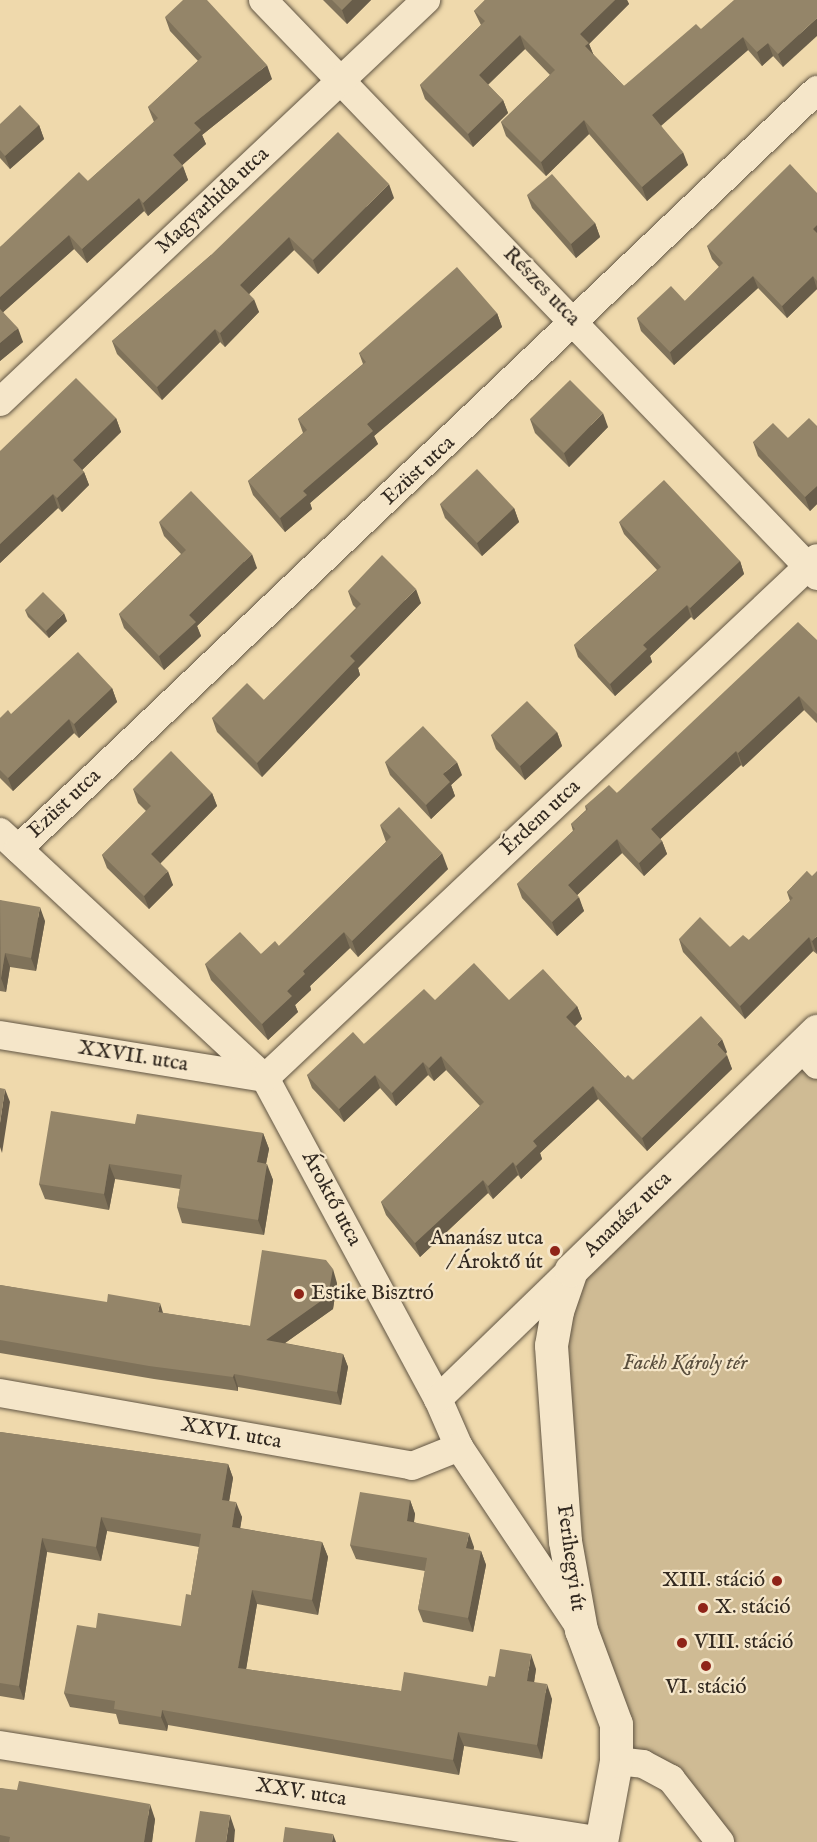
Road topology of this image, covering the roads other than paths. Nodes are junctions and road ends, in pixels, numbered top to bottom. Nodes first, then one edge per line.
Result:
1 (263, 0) edge
2 (426, 0) edge
3 (341, 81) junction
4 (817, 90) edge
5 (576, 323) junction
6 (0, 402) edge
7 (814, 567) edge
8 (9, 840) edge
9 (0, 1035) edge
10 (812, 1048) edge
11 (265, 1078) junction
12 (571, 1270) junction
13 (0, 1393) edge
14 (438, 1399) junction
15 (459, 1447) junction
16 (581, 1630) junction
17 (0, 1745) edge
18 (616, 1761) junction
19 (602, 1841) edge
20 (720, 1842) edge

1 - 3 street, Részes utca
2 - 3 street, Magyarhida utca
3 - 5 street, Részes utca
3 - 6 street, Magyarhida utca
4 - 5 street, Ezüst utca
5 - 7 street, Részes utca
5 - 8 street, Ezüst utca
7 - 11 street, Érdem utca
8 - 11 street, Ároktő utca
9 - 11 street, XXVII. utca
10 - 12 street, Ananász utca
11 - 14 street, Ároktő utca
12 - 14 street, Ananász utca
12 - 16 street, Ferihegyi út
13 - 15 street, XXVI. utca
14 - 15 street, Ároktő utca
15 - 16 street, Ároktő utca
16 - 18 street, Ferihegyi út
17 - 19 street, XXV. utca
18 - 19 street, Ferihegyi út
18 - 20 street

